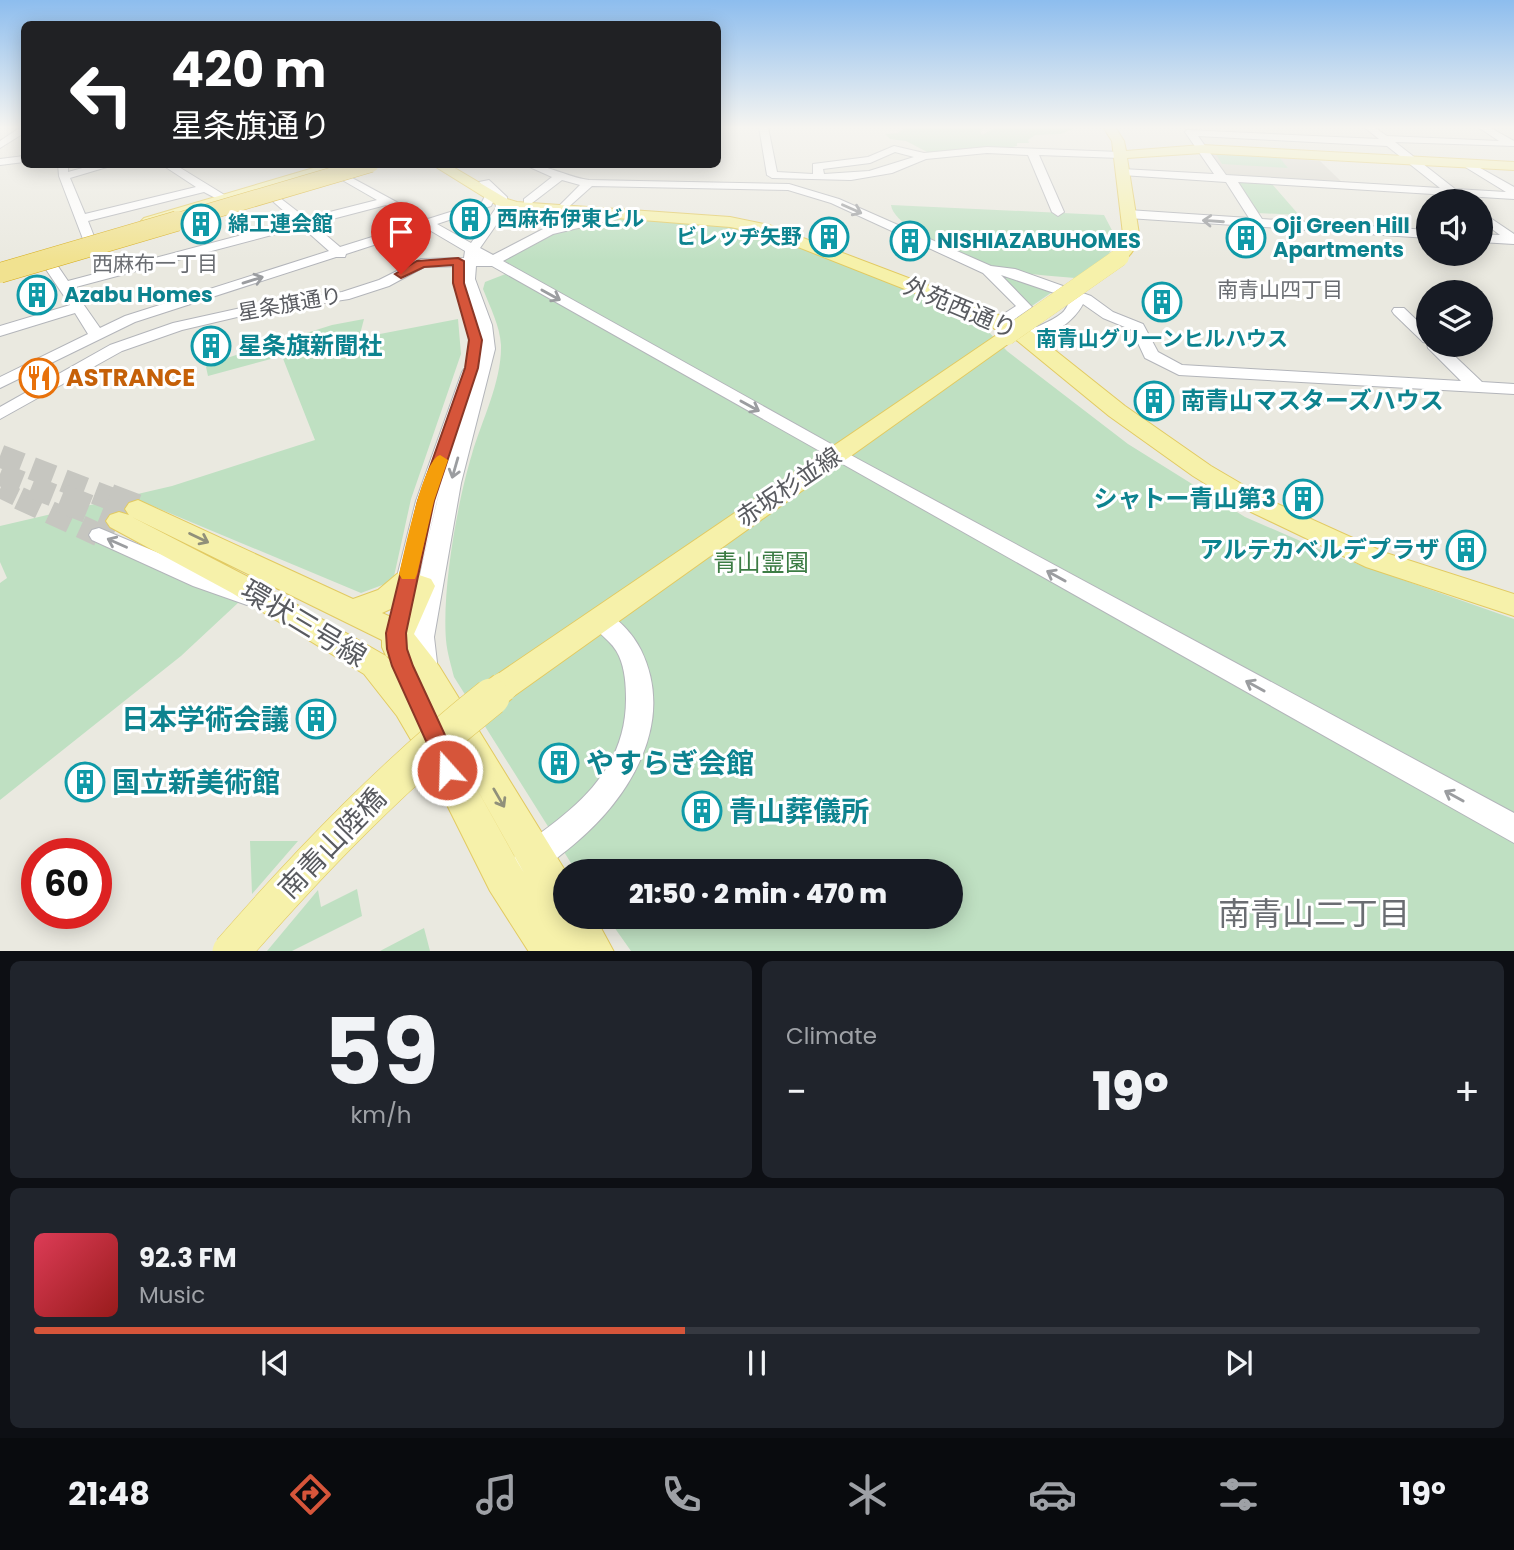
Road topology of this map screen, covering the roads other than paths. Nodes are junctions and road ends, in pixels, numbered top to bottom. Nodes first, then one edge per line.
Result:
1 (64, 171) edge
2 (180, 171) edge
3 (326, 171) edge
4 (328, 171) edge
5 (333, 171) edge
6 (348, 171) edge
7 (448, 171) edge
8 (461, 171) edge
9 (551, 171) edge
10 (555, 171) edge
11 (771, 171) edge
12 (818, 171) edge
13 (884, 171) edge
14 (1041, 171) edge
15 (1221, 171) edge
16 (1424, 171) edge
17 (1479, 171) edge
18 (1122, 172) joint
19 (559, 174) junction
20 (772, 175) junction
21 (820, 177) junction
22 (1227, 179) junction
23 (589, 183) junction
24 (205, 188) junction
25 (1447, 189) edge
26 (271, 194) junction
27 (1416, 194) edge
28 (1514, 194) edge
29 (1493, 196) edge
30 (387, 201) junction
31 (496, 204) junction
32 (220, 205) junction
33 (536, 205) junction
34 (561, 209) junction
35 (1058, 212) dead end
36 (616, 215) junction
37 (1128, 215) junction
38 (81, 219) junction
39 (305, 222) junction
40 (1259, 223) junction
41 (427, 224) junction
42 (1493, 224) edge
43 (549, 232) junction
44 (1416, 233) edge
45 (89, 239) junction
46 (1493, 239) edge
47 (1514, 240) edge
48 (340, 254) junction
49 (466, 254) junction
50 (48, 262) junction
51 (491, 262) junction
52 (0, 265) edge
53 (988, 270) junction
54 (0, 274) edge
55 (64, 286) junction
56 (1082, 298) junction
57 (79, 307) junction
58 (1399, 311) dead end
59 (1416, 327) edge
60 (1016, 329) junction
61 (0, 331) edge
62 (97, 335) junction
63 (1446, 357) edge
64 (0, 383) edge
65 (1477, 387) junction
66 (1514, 389) edge
67 (0, 414) edge
68 (837, 455) junction
69 (445, 503) junction
70 (414, 583) junction
71 (1514, 594) edge
72 (1514, 605) edge
73 (351, 611) junction
74 (600, 619) junction
75 (396, 633) junction
76 (327, 634) junction
77 (428, 675) junction
78 (503, 687) joint
79 (447, 770) junction
80 (1514, 829) edge
81 (519, 867) junction
82 (553, 896) edge
83 (580, 929) edge
84 (230, 951) edge
85 (553, 951) edge
86 (594, 951) edge

1 - 38 street
2 - 24 street
3 - 32 main road
4 - 26 main road
5 - 30 street
6 - 54 highway, bridge
7 - 31 main road, 外苑西通り
8 - 31 main road, 外苑西通り
9 - 19 street
10 - 19 street
11 - 20 street
12 - 21 street
13 - 21 street
14 - 35 street
15 - 22 street
16 - 25 street
17 - 28 street
18 - 22 street
18 - 37 main road
19 - 20 street
19 - 23 street
19 - 33 street
20 - 21 street
22 - 27 street
22 - 40 street
23 - 34 street
23 -> 53 street
24 - 32 street
24 - 38 street
26 - 32 main road
26 - 39 street
28 - 29 street
30 - 39 street
30 - 41 street
31 - 33 main road, 外苑西通り
31 - 33 main road, 外苑西通り
31 - 41 street
31 - 49 street
32 - 45 main road
32 - 50 main road
32 - 54 main road
33 - 34 main road, 外苑西通り
34 - 36 main road, 外苑西通り
34 - 43 street
34 - 60 main road, 外苑西通り
36 - 43 street
36 - 60 main road, 外苑西通り
40 -> 37 street
37 - 60 main road, 赤坂杉並線, bridge
38 - 45 street
39 - 48 street
39 - 55 street
40 - 44 street
41 - 48 street
41 - 49 street
42 - 47 street
43 - 51 street
45 - 52 main road
46 - 47 street
62 -> 48 street
49 - 51 street, 星条旗通り
49 - 67 street, 星条旗通り
49 -> 69 street
49 - 70 street
50 - 54 main road
50 - 55 street
51 -> 68 street
53 - 56 street
53 - 60 street
55 - 57 street
56 - 60 street
56 - 65 street
57 - 61 street
57 - 62 street
58 - 59 street
60 - 68 main road, 赤坂杉並線
60 - 71 main road, 外苑西通り
60 - 72 main road, 外苑西通り
62 - 64 street
63 - 65 street
65 - 66 street
68 - 74 main road, 赤坂杉並線
80 -> 68 street
69 - 70 street
69 - 77 street
70 - 73 main road
70 - 75 main road
73 - 75 main road, 環状三号線
76 -> 73 main road, 環状三号線
74 - 78 main road, 赤坂杉並線
74 - 81 street
75 - 76 main road
75 - 77 main road, 環状三号線
75 - 79 main road
76 - 79 main road, 環状三号線
77 -> 81 main road, 環状三号線
78 - 84 main road, 南青山陸橋, bridge
79 - 81 main road, 環状三号線
81 - 82 main road, 環状三号線
81 - 85 main road, 環状三号線
83 - 86 main road

